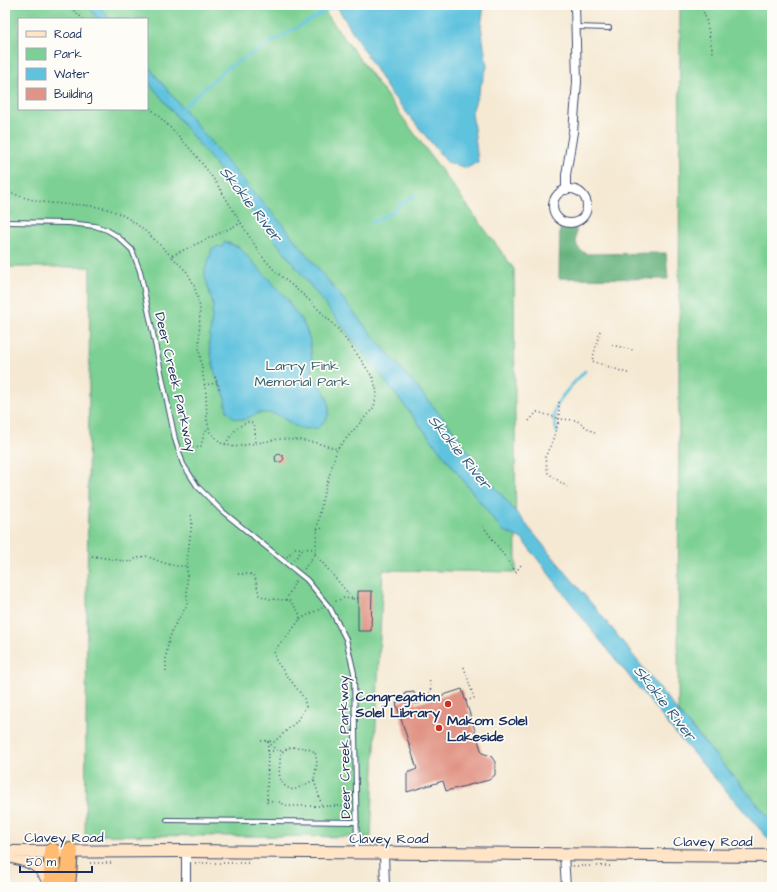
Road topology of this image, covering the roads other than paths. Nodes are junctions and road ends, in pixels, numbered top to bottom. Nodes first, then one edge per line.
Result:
1 (574, 5) edge
2 (576, 27) junction
3 (609, 28) dead end
4 (566, 190) junction
5 (5, 222) edge
6 (167, 820) dead end
7 (357, 822) junction
8 (52, 851) junction
9 (70, 851) junction
10 (186, 851) junction
11 (5, 852) edge
12 (358, 853) junction
13 (384, 853) junction
14 (5, 855) edge
15 (564, 855) junction
16 (769, 856) edge
17 (51, 887) edge
18 (67, 887) edge
19 (186, 887) edge
20 (385, 887) edge
21 (566, 887) edge

1 - 2 street
2 - 3 lane
2 - 4 street
4 - 4 street
5 - 7 lane, Deer Creek Parkway
6 - 7 lane
7 - 12 lane, Deer Creek Parkway
8 - 9 main road, Clavey Road
8 - 11 main road, Clavey Road
8 - 17 highway
9 - 10 main road, Clavey Road
9 - 18 highway
10 - 12 main road, Clavey Road
10 - 19 street
12 - 13 main road, Clavey Road
13 - 15 main road, Clavey Road
13 - 20 street
14 - 17 main road
15 - 16 main road, Clavey Road
15 - 21 street

